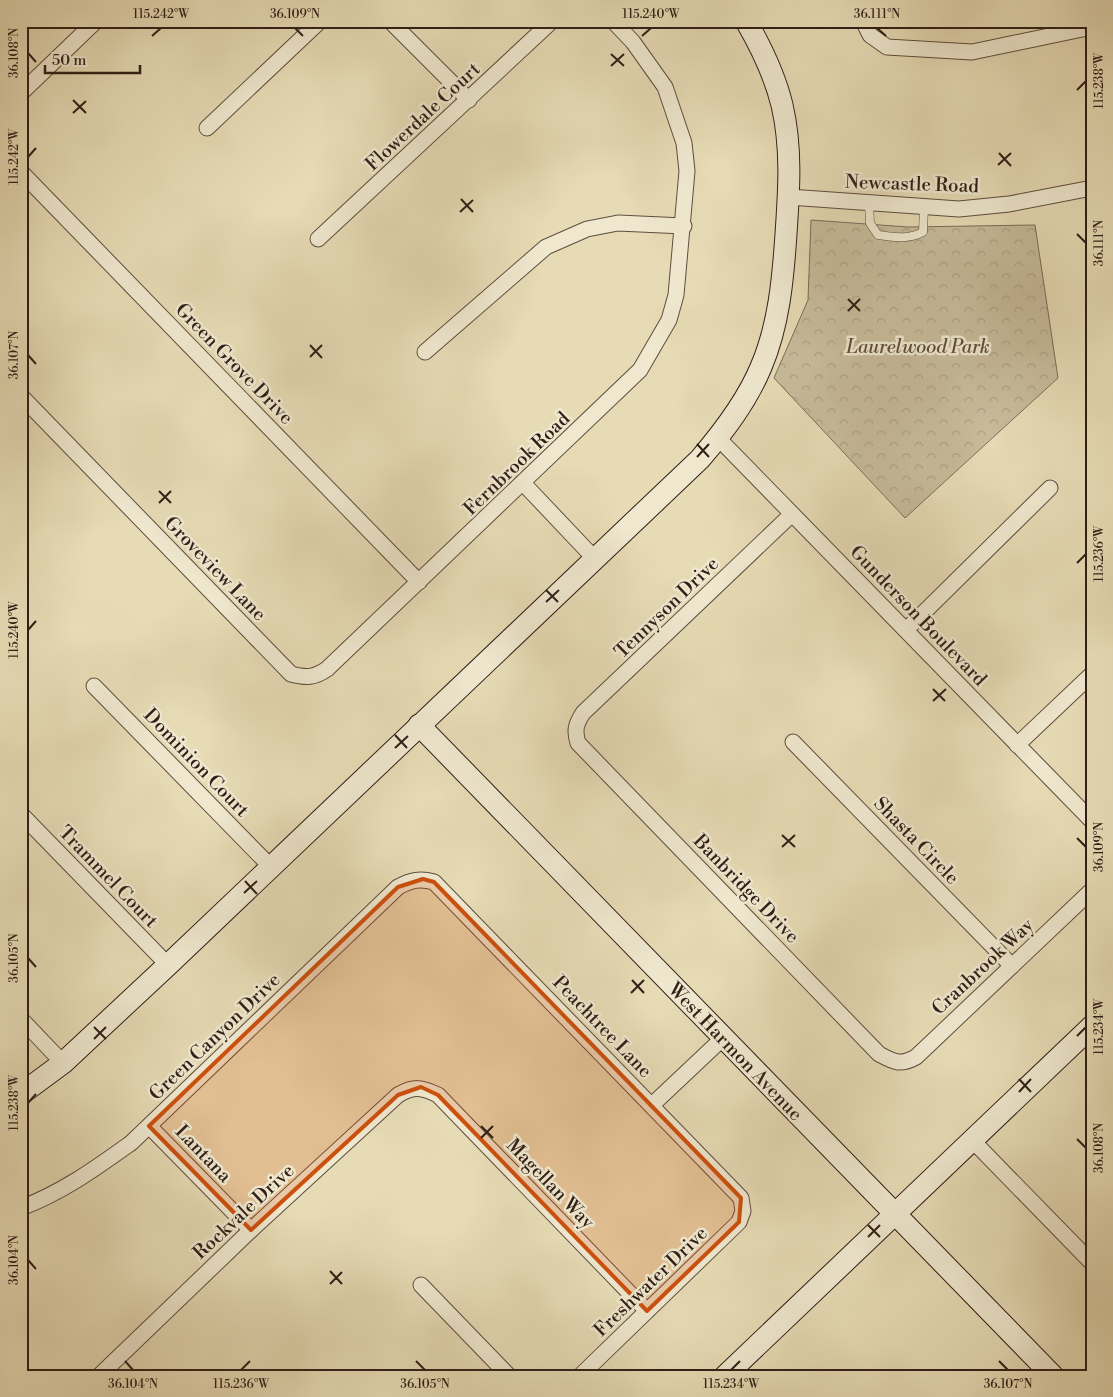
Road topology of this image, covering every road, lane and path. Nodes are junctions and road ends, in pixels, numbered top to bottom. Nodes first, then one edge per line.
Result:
1 (96, 21) edge
2 (320, 21) edge
3 (390, 21) edge
4 (552, 21) edge
5 (613, 21) edge
6 (746, 21) edge
7 (863, 21) edge
8 (1090, 26) edge
9 (21, 93) edge
10 (469, 100) junction
11 (207, 128) dead end
12 (21, 172) edge
13 (1092, 188) edge
14 (789, 197) junction
15 (869, 203) junction
16 (924, 207) junction
17 (684, 226) junction
18 (318, 238) dead end
19 (425, 352) dead end
20 (21, 396) edge
21 (718, 438) junction
22 (524, 483) junction
23 (1050, 488) dead end
24 (792, 514) junction
25 (595, 559) junction
26 (419, 582) junction
27 (906, 630) junction
28 (1092, 674) edge
29 (302, 677) joint
30 (94, 686) dead end
31 (419, 726) junction
32 (575, 734) joint
33 (793, 742) dead end
34 (1017, 745) junction
35 (21, 814) edge
36 (1092, 821) edge
37 (271, 867) junction
38 (423, 879) joint
39 (1092, 890) edge
40 (168, 965) junction
41 (1012, 966) junction
42 (21, 1019) edge
43 (1090, 1032) edge
44 (723, 1038) junction
45 (64, 1063) junction
46 (897, 1064) joint
47 (421, 1087) joint
48 (21, 1094) edge
49 (652, 1106) junction
50 (149, 1126) junction
51 (973, 1141) junction
52 (21, 1208) edge
53 (743, 1211) joint
54 (896, 1214) junction
55 (251, 1230) junction
56 (1092, 1263) edge
57 (421, 1285) dead end
58 (648, 1311) junction
59 (99, 1376) edge
60 (509, 1376) edge
61 (580, 1376) edge
62 (725, 1376) edge
63 (1053, 1376) edge

1 - 9 street
2 - 11 street
3 - 10 street
4 - 10 street, Flowerdale Court
5 - 17 street, Fernbrook Road
6 - 14 street
7 - 8 street
10 - 18 street, Flowerdale Court
12 - 26 street, Green Grove Drive
13 - 16 street, Newcastle Road
14 - 15 street, Newcastle Road
14 - 21 street
15 - 16 street, Newcastle Road
15 - 16 lane
17 - 19 street
17 - 22 street, Fernbrook Road
20 - 29 street, Groveview Lane
21 - 24 street, Gunderson Boulevard
21 - 25 street
22 - 25 street
22 - 26 street, Fernbrook Road
23 - 27 street
24 - 27 street, Gunderson Boulevard
24 - 32 street, Tennyson Drive
25 - 31 street
26 - 29 street, Fernbrook Road
27 - 34 street, Gunderson Boulevard
28 - 34 street
30 - 37 street, Dominion Court
31 - 37 street
31 - 44 street, West Harmon Avenue
32 - 46 street, Banbridge Drive
33 - 41 street, Shasta Circle
34 - 36 street, Gunderson Boulevard
35 - 40 street, Trammel Court
37 - 40 street
38 - 49 street, Peachtree Lane
38 - 50 street, Green Canyon Drive
39 - 41 street, Cranbrook Way
40 - 45 street
41 - 46 street, Cranbrook Way
42 - 45 street
43 - 51 street
44 - 49 street
44 - 54 street, West Harmon Avenue
45 - 48 street
47 - 55 street, Rockvale Drive
47 - 58 street, Magellan Way
49 - 53 street, Peachtree Lane
50 - 52 street, Green Canyon Drive
50 - 55 street, Lantana
51 - 54 street
51 - 56 street
53 - 58 street, Freshwater Drive
54 - 62 street
54 - 63 street, West Harmon Avenue
55 - 59 street, Rockvale Drive
57 - 60 street
58 - 61 street, Freshwater Drive

